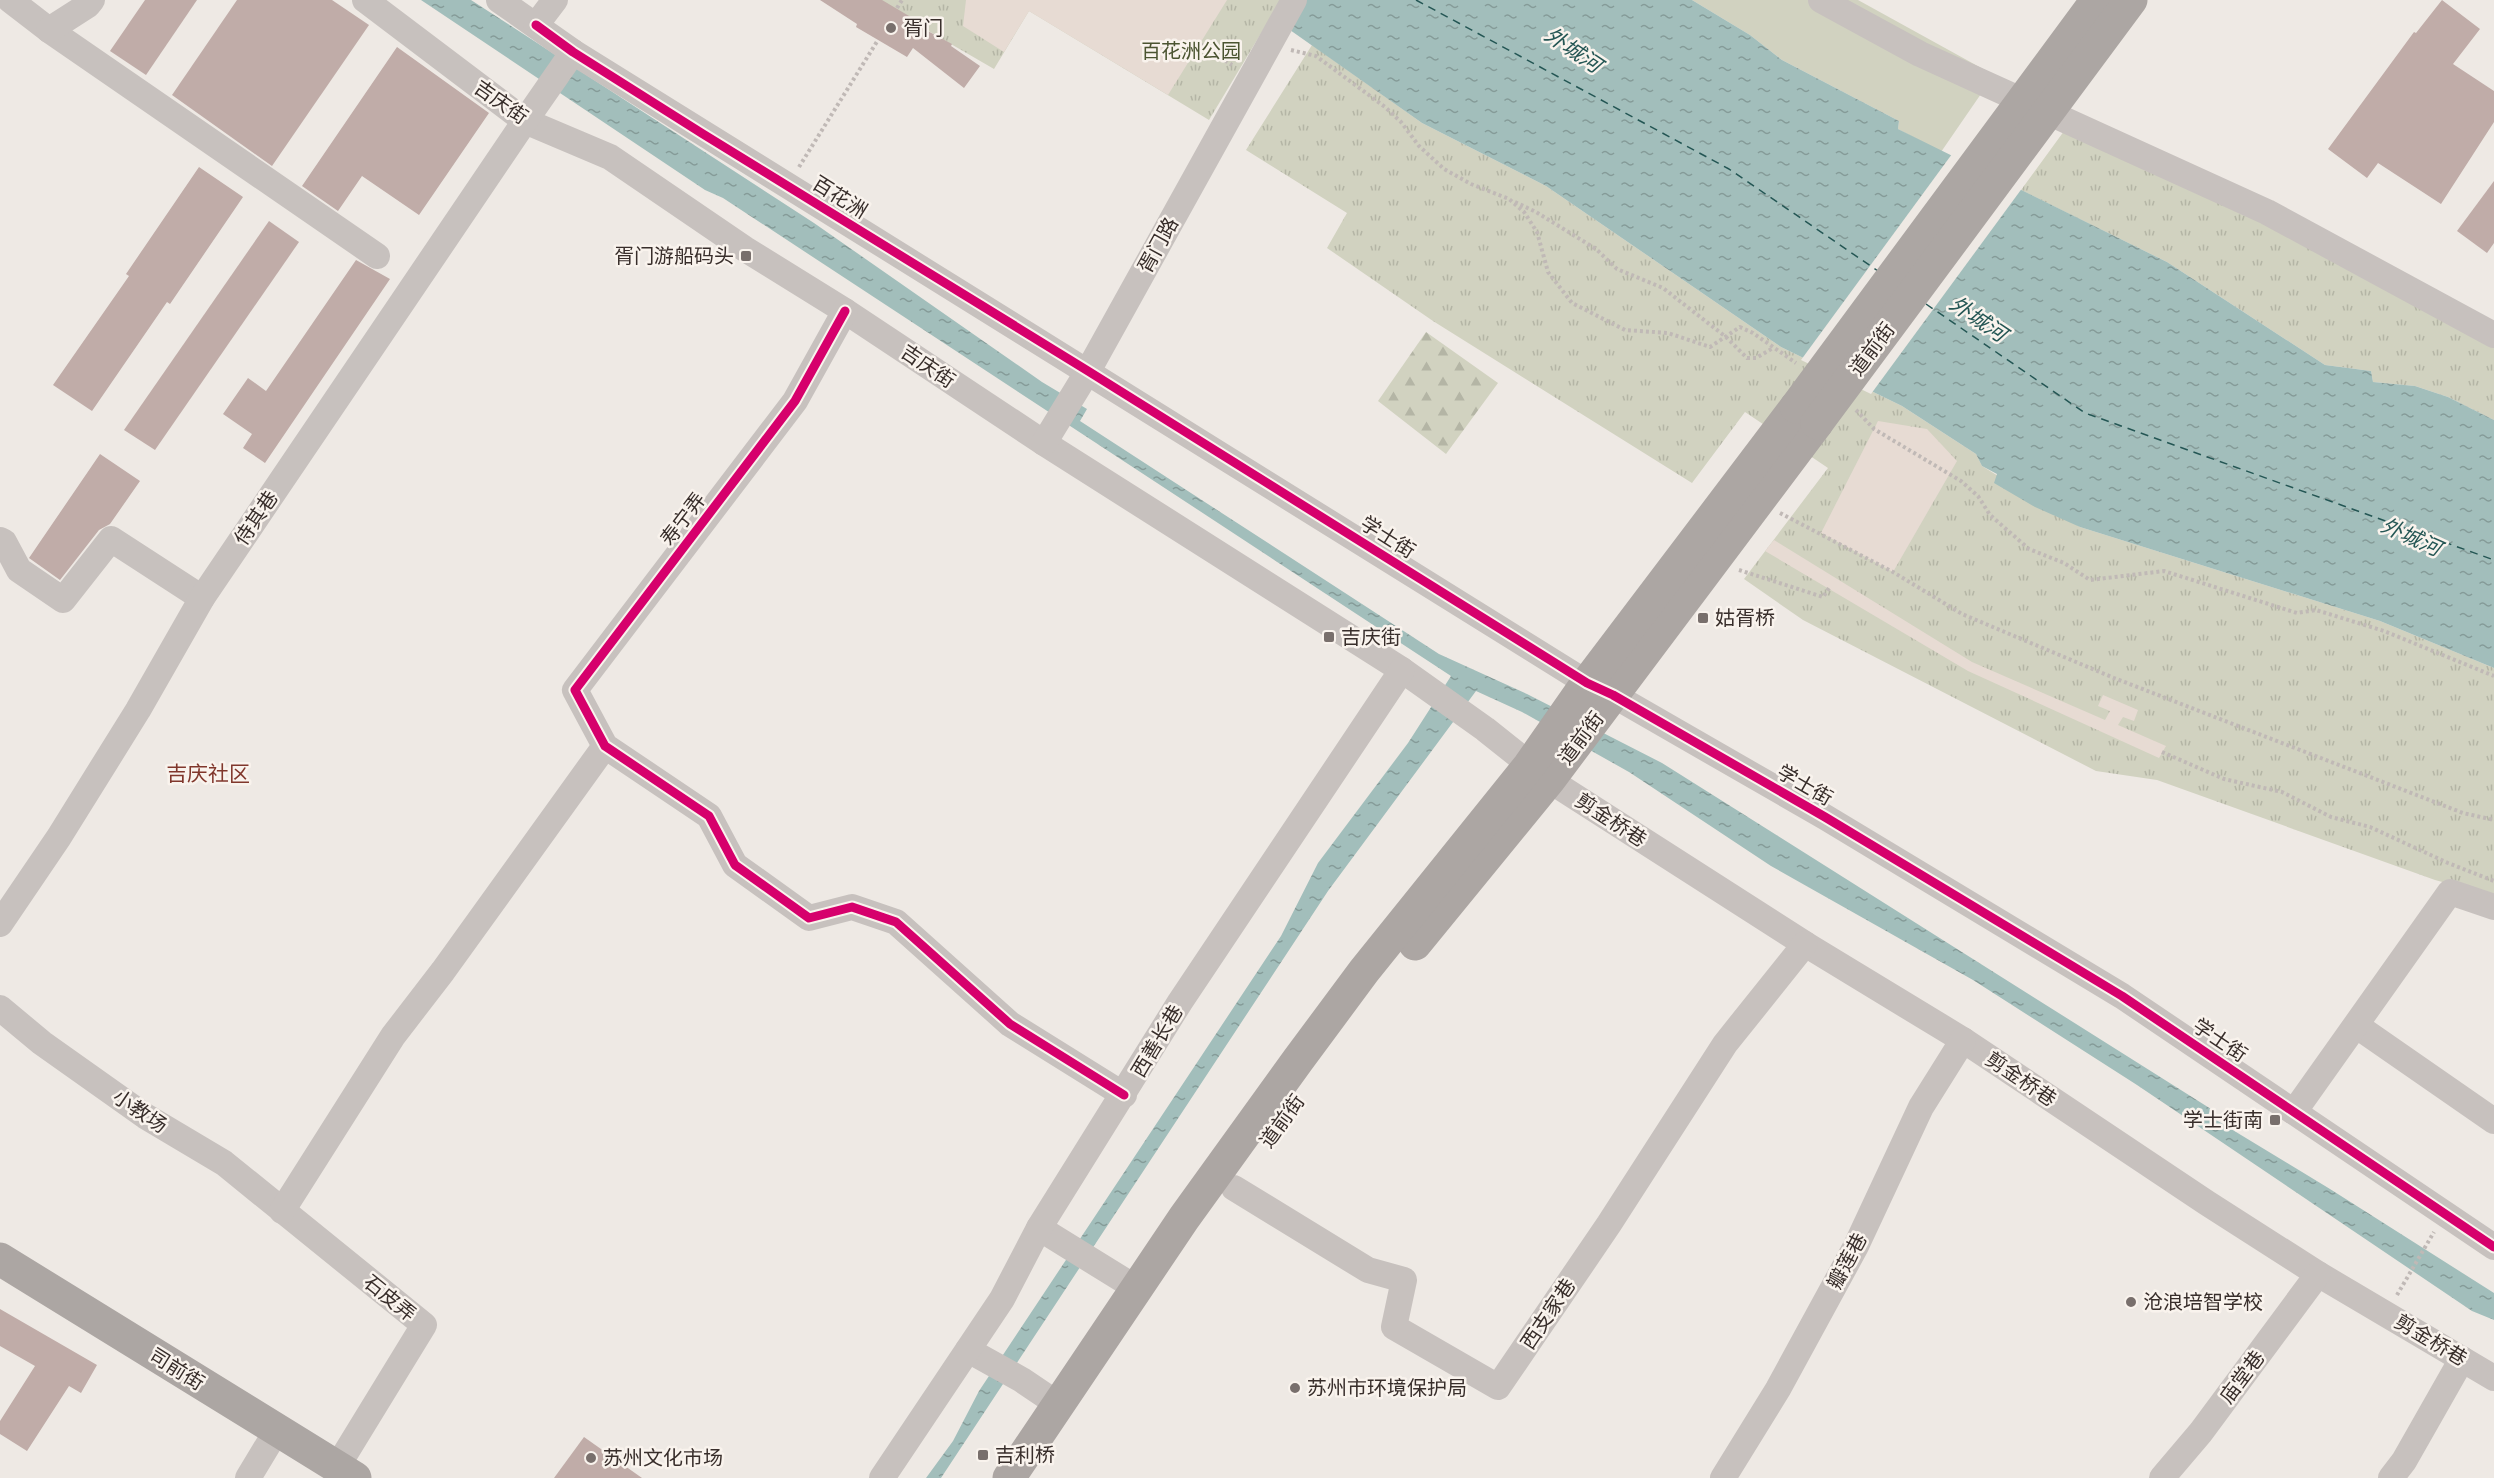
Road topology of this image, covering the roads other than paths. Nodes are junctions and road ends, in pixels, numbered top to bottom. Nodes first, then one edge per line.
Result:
1 (10, 0) edge
2 (92, 0) edge
3 (365, 0) edge
4 (499, 0) edge
5 (555, 0) edge
6 (1294, 0) edge
7 (1821, 0) edge
8 (2097, 0) edge
9 (2131, 0) edge
10 (537, 25) junction
11 (49, 30) junction
12 (572, 55) junction
13 (525, 121) junction
14 (377, 256) dead end
15 (845, 311) junction
16 (2494, 335) edge
17 (1082, 380) junction
18 (1807, 415) junction
19 (1047, 439) junction
20 (0, 540) edge
21 (202, 598) junction
22 (1402, 670) junction
23 (1592, 700) junction
24 (605, 746) junction
25 (1539, 773) junction
26 (2494, 908) edge
27 (0, 924) edge
28 (1805, 944) junction
29 (0, 1008) edge
30 (2357, 1026) junction
31 (1962, 1040) junction
32 (1124, 1095) junction
33 (2294, 1112) junction
34 (2494, 1121) edge
35 (1234, 1188) junction
36 (282, 1210) junction
37 (1039, 1228) junction
38 (2494, 1247) edge
39 (0, 1259) edge
40 (2319, 1274) junction
41 (1136, 1288) junction
42 (968, 1350) junction
43 (2462, 1359) junction
44 (2494, 1378) edge
45 (1059, 1405) junction
46 (277, 1430) junction
47 (346, 1472) edge
48 (248, 1478) edge
49 (882, 1478) edge
50 (1009, 1478) edge
51 (1035, 1478) edge
52 (1723, 1478) edge
53 (2162, 1478) edge
54 (2391, 1478) edge

1 - 11 street
2 - 11 street
3 - 13 street, 吉庆街
4 - 10 street, 百花洲
5 - 10 street
6 - 17 street, 胥门路
7 - 16 street
8 - 18 main road, 道前街, bridge
9 - 18 main road, 道前街, bridge
10 - 12 street, 百花洲
11 - 14 street
12 - 13 street, 侍其巷
12 - 17 street, 百花洲
13 - 15 street, 吉庆街
13 - 21 street, 侍其巷
15 - 19 street, 吉庆街
15 - 24 street, 寿宁弄
17 - 19 street, 胥门路
17 - 23 street, 学士街
18 - 23 main road, 道前街
18 - 23 main road, 道前街
19 - 22 street, 吉庆街
20 - 21 street
21 - 27 street, 侍其巷
22 - 25 street, 吉庆街
22 - 32 street, 西善长巷
23 - 25 main road, 道前街
23 - 33 street, 学士街
24 - 32 street
24 - 36 street
25 - 28 street, 剪金桥巷
25 - 35 main road, 道前街
25 - 41 main road, 道前街
26 - 30 street
28 - 31 street, 剪金桥巷
28 - 35 street, 西支家巷
29 - 36 street, 小教场
30 - 33 street
30 - 34 street
31 - 40 street, 剪金桥巷
31 - 52 street, 瓣莲巷
32 - 37 street, 西善长巷
33 - 38 street, 学士街
35 - 51 main road, 道前街
36 - 47 street, 石皮弄
37 - 41 street
37 - 42 street, 西善长巷
39 - 46 main road, 司前街
40 - 43 street, 剪金桥巷
40 - 53 street, 庙堂巷
41 - 45 main road, 道前街
42 - 45 street
42 - 49 street, 西善长巷
43 - 44 street, 剪金桥巷
43 - 54 street
45 - 50 main road, 道前街
46 - 47 main road, 司前街
46 - 48 street

